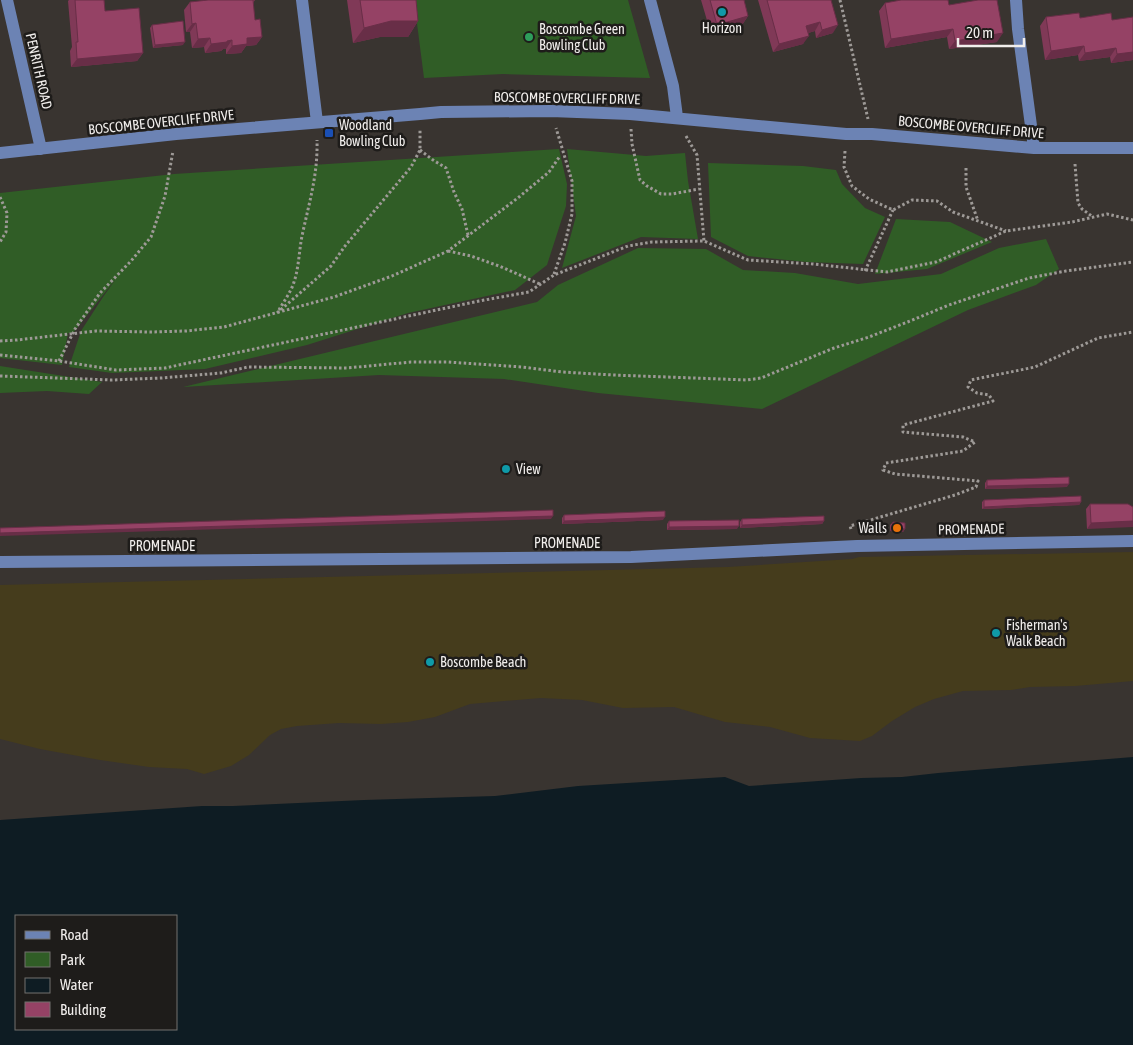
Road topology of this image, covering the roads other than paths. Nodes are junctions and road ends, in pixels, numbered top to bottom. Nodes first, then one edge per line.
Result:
1 (7, 0) edge
2 (302, 0) edge
3 (650, 0) edge
4 (1016, 0) edge
5 (677, 117) junction
6 (317, 122) junction
7 (1034, 148) junction
8 (1133, 148) edge
9 (41, 150) junction
10 (0, 153) edge
11 (1133, 541) edge
12 (0, 562) edge

1 - 9 street, PENRITH ROAD
2 - 6 street
3 - 5 street
4 - 7 street
5 - 6 street, BOSCOMBE OVERCLIFF DRIVE
5 - 7 street, BOSCOMBE OVERCLIFF DRIVE
6 - 9 street, BOSCOMBE OVERCLIFF DRIVE
7 - 8 street, BOSCOMBE OVERCLIFF DRIVE
9 - 10 street, BOSCOMBE OVERCLIFF DRIVE
11 - 12 street, PROMENADE

